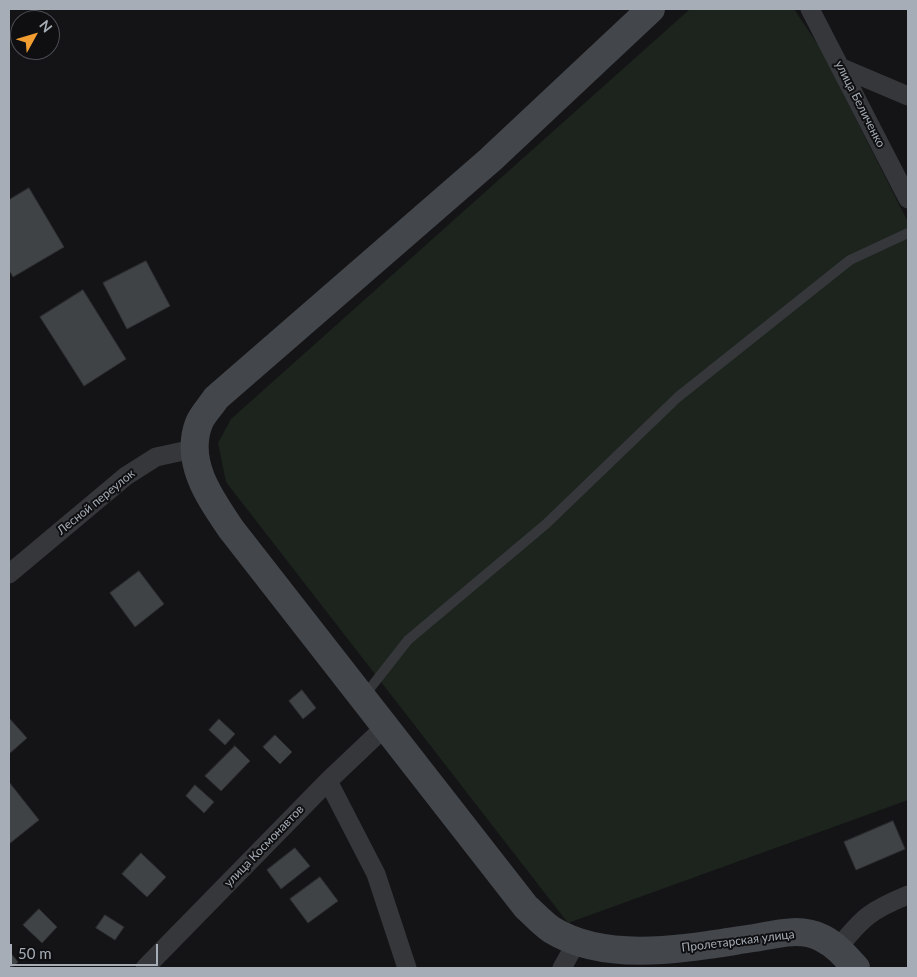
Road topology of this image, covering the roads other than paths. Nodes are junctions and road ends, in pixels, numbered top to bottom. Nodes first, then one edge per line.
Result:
1 (651, 9) edge
2 (810, 9) edge
3 (842, 68) junction
4 (908, 96) edge
5 (908, 200) edge
6 (908, 233) edge
7 (193, 449) junction
8 (43, 545) junction
9 (9, 556) edge
10 (9, 574) edge
11 (364, 697) junction
12 (386, 726) junction
13 (328, 781) junction
14 (908, 896) edge
15 (577, 941) junction
16 (838, 948) junction
17 (145, 968) edge
18 (407, 968) edge
19 (562, 968) edge
20 (856, 968) edge

1 - 7 street
2 - 3 street, улица Беличенко
3 - 4 street
3 - 5 street, улица Беличенко
6 - 11 lane
7 - 8 street, Лесной переулок
7 - 11 street, Пролетарская улица
8 - 9 street
8 - 10 street, Лесной переулок
11 - 12 street, Пролетарская улица
12 - 13 street, улица Космонавтов
12 - 15 street, Пролетарская улица
13 - 17 street, улица Космонавтов
13 - 18 street
14 - 16 street
15 - 16 street, Пролетарская улица
15 - 19 street
16 - 20 street, Пролетарская улица

